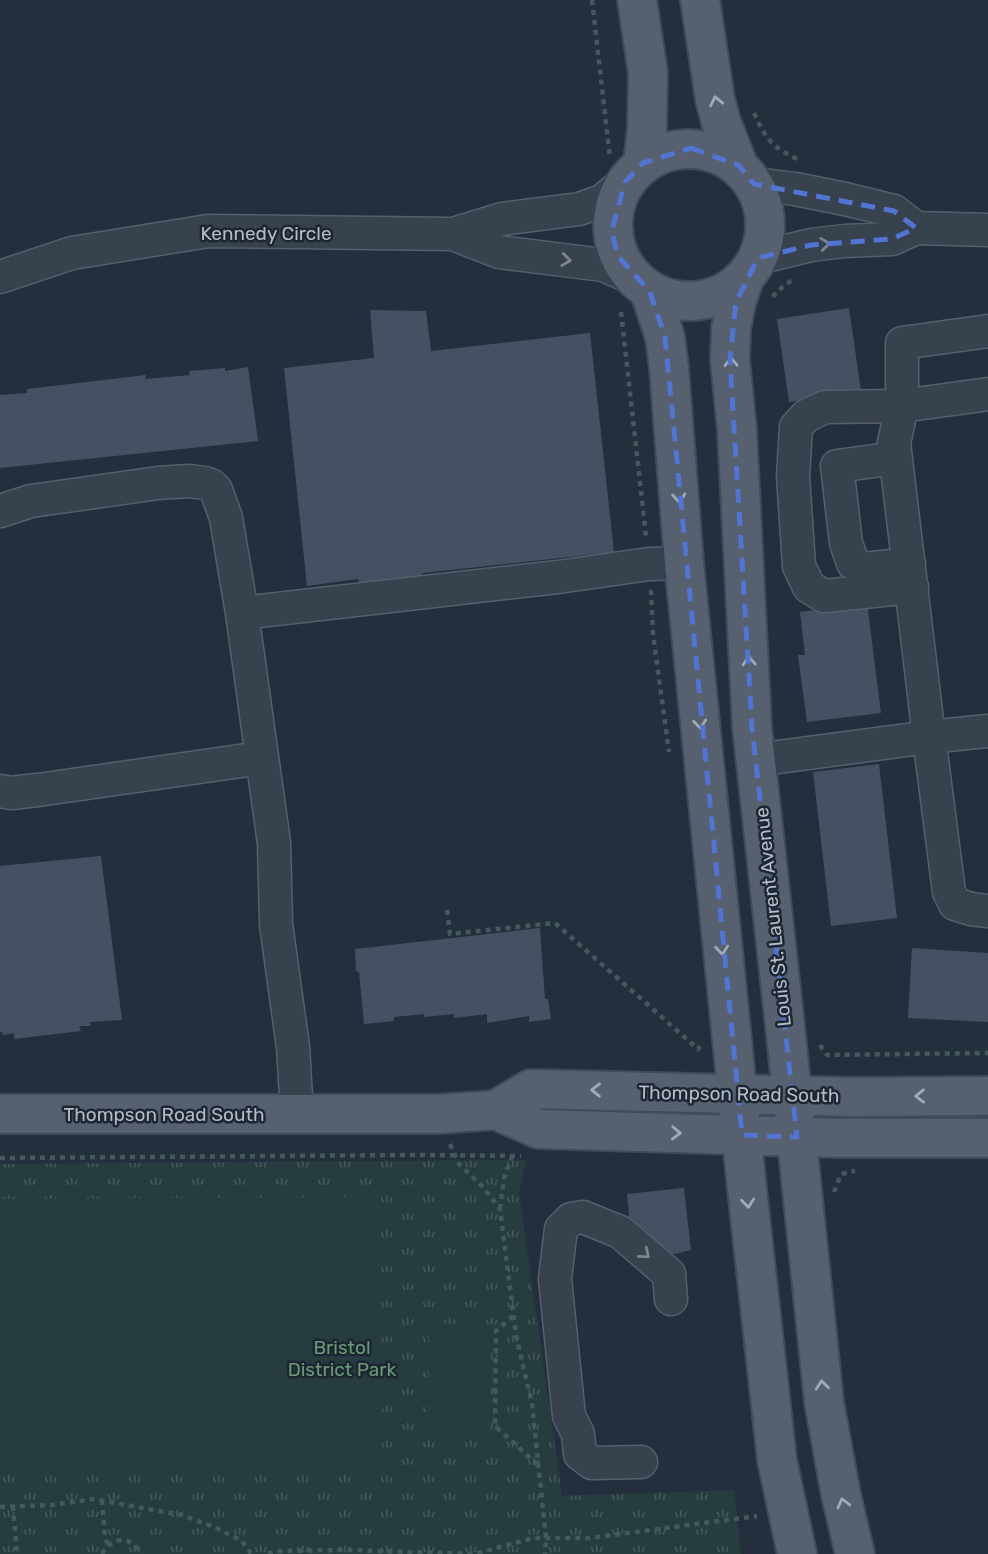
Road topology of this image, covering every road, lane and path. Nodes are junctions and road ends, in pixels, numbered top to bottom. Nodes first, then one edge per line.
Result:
1 (592, 0) edge
2 (637, 0) edge
3 (700, 0) edge
4 (751, 107) dead end
5 (802, 162) dead end
6 (625, 170) junction
7 (746, 175) junction
8 (916, 228) junction
9 (988, 230) edge
10 (453, 234) junction
11 (797, 276) dead end
12 (0, 277) edge
13 (758, 279) junction
14 (640, 284) junction
15 (988, 331) edge
16 (988, 394) edge
17 (902, 406) junction
18 (896, 458) junction
19 (0, 511) edge
20 (684, 563) junction
21 (910, 576) junction
22 (242, 613) junction
23 (988, 731) edge
24 (929, 737) junction
25 (261, 758) junction
26 (756, 760) junction
27 (0, 791) edge
28 (447, 910) dead end
29 (988, 911) edge
30 (819, 1044) dead end
31 (698, 1049) dead end
32 (988, 1053) edge
33 (738, 1093) junction
34 (793, 1095) junction
35 (988, 1096) edge
36 (496, 1110) junction
37 (0, 1114) edge
38 (298, 1114) junction
39 (438, 1114) junction
40 (742, 1135) junction
41 (797, 1137) junction
42 (988, 1138) edge
43 (518, 1143) dead end
44 (455, 1155) junction
45 (512, 1156) junction
46 (525, 1156) dead end
47 (0, 1158) edge
48 (500, 1209) junction
49 (671, 1299) dead end
50 (513, 1316) junction
51 (641, 1462) dead end
52 (538, 1466) junction
53 (102, 1500) junction
54 (13, 1506) junction
55 (0, 1507) edge
56 (758, 1516) dead end
57 (546, 1538) junction
58 (108, 1545) junction
59 (479, 1553) edge
60 (16, 1554) edge
61 (102, 1554) edge
62 (141, 1554) edge
63 (251, 1554) edge
64 (268, 1554) edge
65 (545, 1554) edge
66 (797, 1554) edge
67 (855, 1554) edge

1 - 6 path
2 - 6 main road
7 -> 3 main road
4 - 5 path
6 - 7 main road
6 - 10 street, Kennedy Circle
6 - 14 main road
7 - 8 street
7 - 13 main road
8 - 9 street
13 -> 8 street
10 - 12 street, Kennedy Circle
10 -> 14 street, Kennedy Circle
11 - 13 path
13 - 14 main road
26 -> 13 main road, Louis St. Laurent Avenue
14 -> 20 main road
15 - 17 street
16 - 17 street
17 - 18 street
17 - 21 street
18 - 21 street
18 - 21 street
19 - 22 street
20 - 22 street
20 -> 33 main road
21 - 24 street
22 - 25 street
23 - 24 street
24 - 26 street
24 - 29 street
25 - 27 street
25 - 38 street
26 - 34 main road, Louis St. Laurent Avenue
28 - 31 path
30 - 32 path
33 - 34 main road, Thompson Road South
33 -> 36 main road, Thompson Road South
33 - 40 main road
35 -> 34 main road, Thompson Road South
34 - 41 main road, Louis St. Laurent Avenue
36 - 39 main road, Thompson Road South
36 -> 40 main road, Thompson Road South
37 - 38 main road, Thompson Road South
38 - 39 main road, Thompson Road South
39 - 44 path
40 - 41 main road, Thompson Road South
40 -> 66 main road
41 - 42 main road, Thompson Road South
67 -> 41 main road, Louis St. Laurent Avenue
43 - 45 path
44 - 45 path
44 - 47 path
44 - 48 path
45 - 46 path
45 - 48 path
48 - 50 path
51 -> 49 street
50 - 52 path
50 - 52 path
52 - 57 path
53 - 54 path
53 - 58 path
53 - 63 path
54 - 55 path
54 - 60 path
56 - 57 path
57 - 59 path
57 - 65 path
58 - 61 path
58 - 62 path
59 - 64 path

